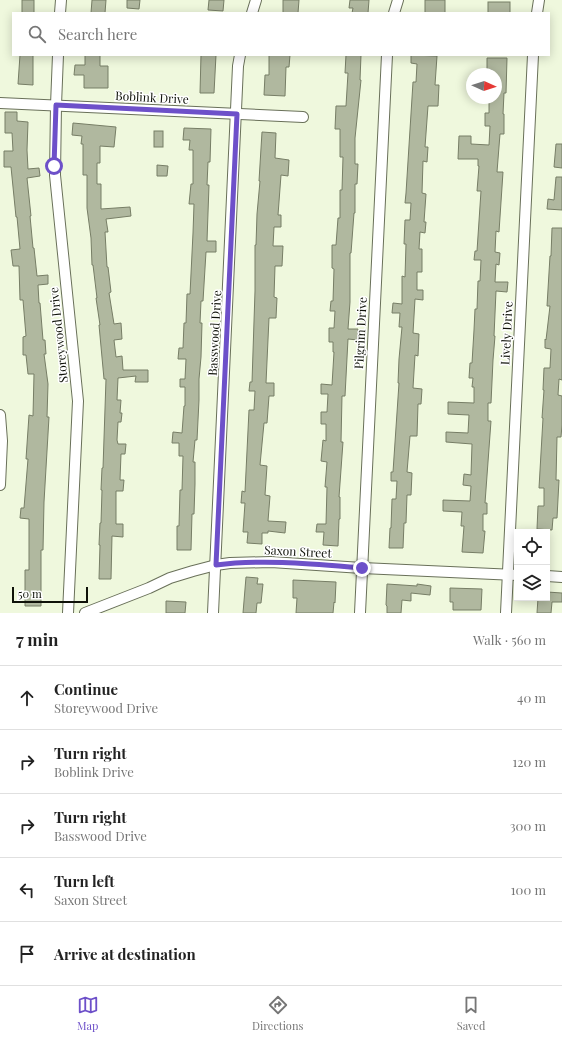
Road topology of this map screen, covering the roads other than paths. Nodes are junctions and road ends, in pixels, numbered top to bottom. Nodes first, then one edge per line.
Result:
1 (61, 0) edge
2 (256, 0) edge
3 (398, 0) edge
4 (539, 0) edge
5 (60, 12) edge
6 (252, 12) edge
7 (394, 12) edge
8 (537, 12) edge
9 (58, 56) edge
10 (240, 56) edge
11 (387, 56) edge
12 (533, 56) edge
13 (0, 102) edge
14 (56, 105) junction
15 (237, 114) junction
16 (303, 117) dead end
17 (0, 415) edge
18 (0, 484) edge
19 (216, 565) junction
20 (362, 568) junction
21 (512, 575) edge
22 (550, 576) edge
23 (562, 577) edge
24 (68, 613) edge
25 (85, 613) edge
26 (213, 613) edge
27 (360, 613) edge
28 (506, 613) edge

1 - 5 street
2 - 6 street
3 - 7 street
4 - 8 street
9 - 14 street, Storeywood Drive
10 - 15 street, Basswood Drive
11 - 20 street, Pilgrim Drive
12 - 21 street, Lively Drive
13 - 14 street, Boblink Drive
14 - 15 street, Boblink Drive
14 - 24 street, Storeywood Drive
15 - 16 street, Boblink Drive
15 - 19 street, Basswood Drive
17 - 18 street
19 - 20 street, Saxon Street
19 - 25 street, Saxon Street
19 - 26 street, Basswood Drive
20 - 21 street, Saxon Street
20 - 27 street, Pilgrim Drive
21 - 28 street, Lively Drive
22 - 23 street

